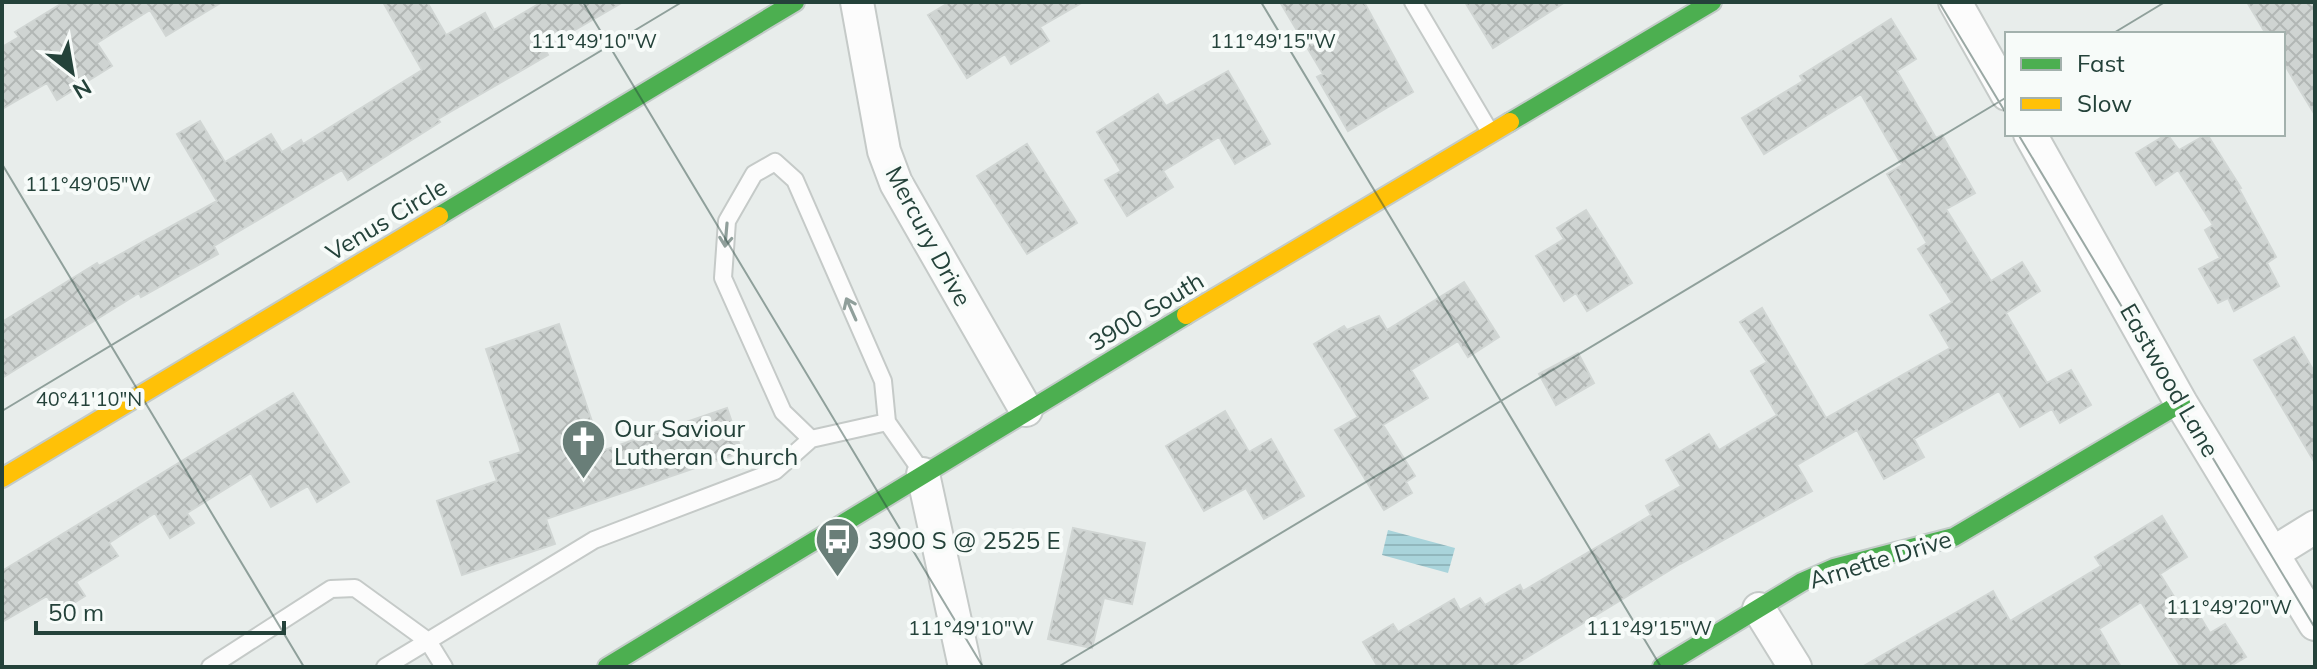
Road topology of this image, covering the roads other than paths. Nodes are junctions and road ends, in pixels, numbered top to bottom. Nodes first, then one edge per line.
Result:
1 (795, 2) edge
2 (857, 2) edge
3 (1413, 2) edge
4 (1712, 2) edge
5 (1955, 2) edge
6 (2005, 90) edge
7 (1491, 133) junction
8 (2031, 136) edge
9 (2181, 403) junction
10 (1026, 410) junction
11 (887, 422) junction
12 (811, 439) junction
13 (923, 474) junction
14 (2, 478) edge
15 (2315, 527) edge
16 (2273, 553) junction
17 (1759, 609) junction
18 (2315, 624) edge
19 (428, 641) junction
20 (210, 667) edge
21 (385, 667) edge
22 (444, 667) edge
23 (607, 667) edge
24 (965, 667) edge
25 (1662, 667) edge
26 (1795, 667) edge

1 - 14 street, Venus Circle
2 - 10 street, Mercury Drive
3 - 7 lane
4 - 7 street, 3900 South
5 - 6 street
7 - 10 street, 3900 South
8 - 9 street, Eastwood Lane
9 - 16 street, Eastwood Lane
9 - 17 street, Arnette Drive
10 - 13 street, 3900 South
11 - 12 lane
11 -> 12 lane
11 - 13 lane
12 - 19 lane
13 - 23 street, 3900 South
13 - 24 street
15 - 16 street
16 - 18 street, Eastwood Lane
17 - 25 street, Arnette Drive
17 - 26 street
19 - 20 lane
19 - 21 lane
19 - 22 lane

